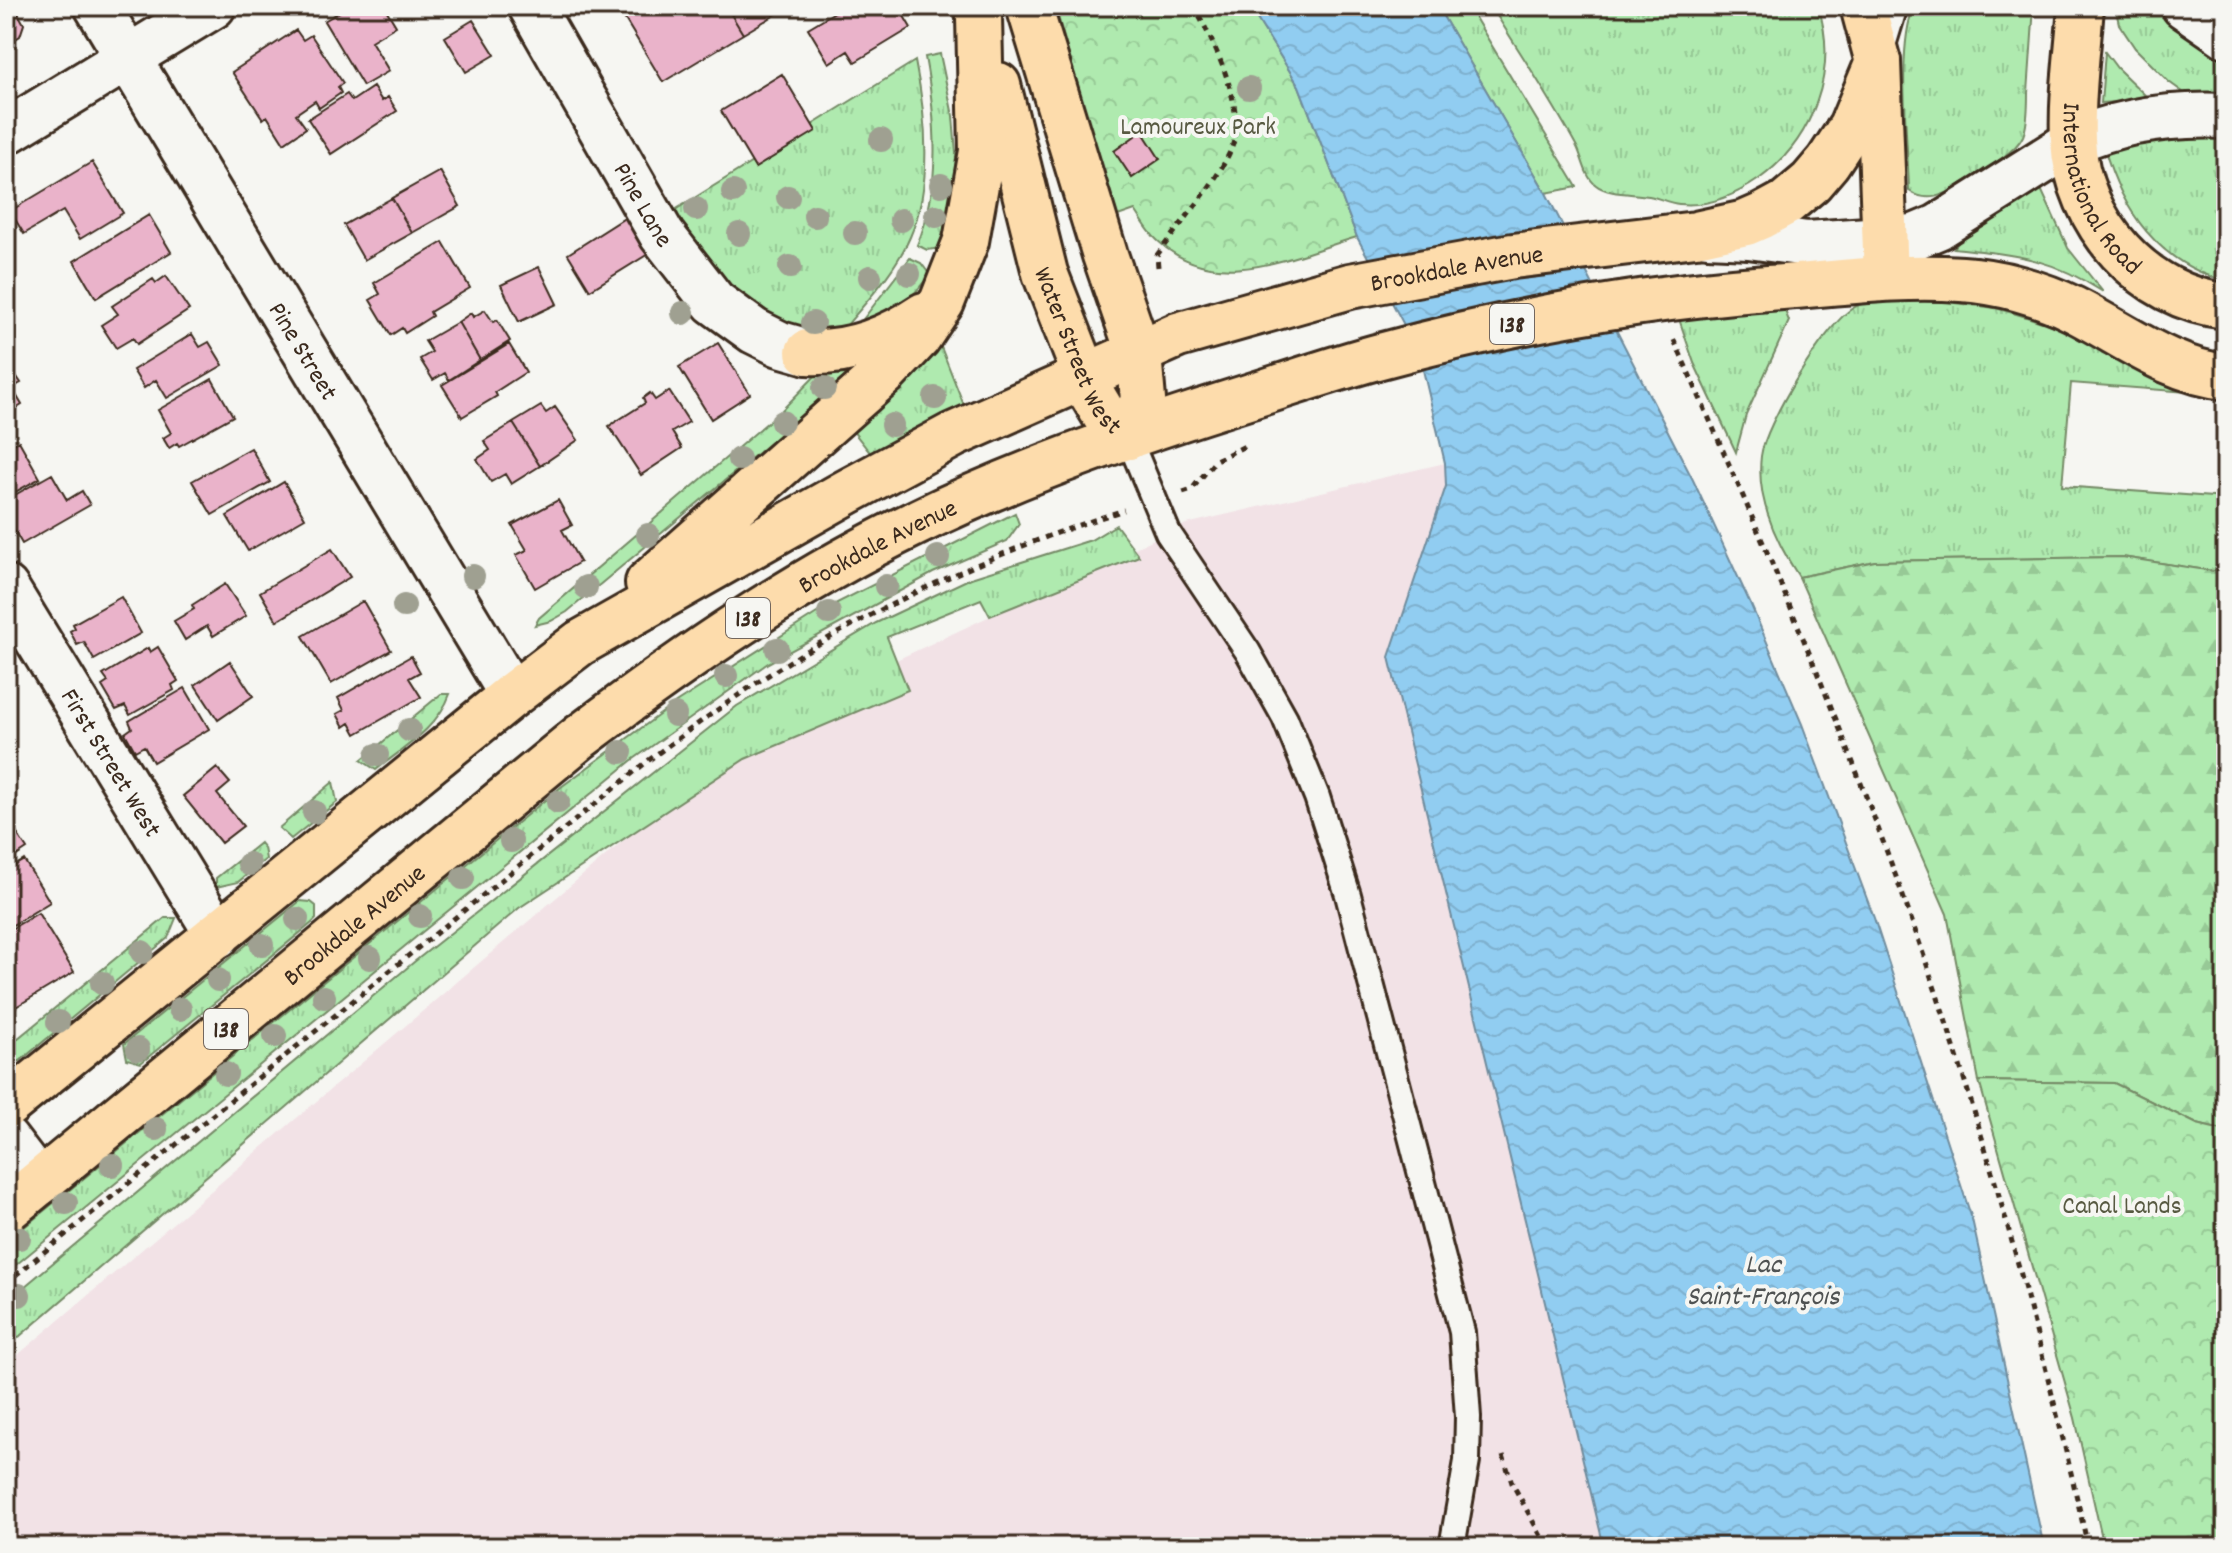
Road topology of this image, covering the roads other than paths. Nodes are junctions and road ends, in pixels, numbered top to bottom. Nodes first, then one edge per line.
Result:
1 (97, 6) edge
2 (213, 6) edge
3 (531, 6) edge
4 (1029, 6) edge
5 (1863, 6) edge
6 (1895, 6) edge
7 (2081, 6) edge
8 (2184, 6) edge
9 (978, 11) edge
10 (2226, 35) edge
11 (128, 58) junction
12 (1878, 62) junction
13 (2226, 116) edge
14 (6, 132) edge
15 (2073, 142) junction
16 (1696, 234) junction
17 (1885, 258) junction
18 (2134, 268) junction
19 (942, 302) junction
20 (2226, 306) edge
21 (2226, 336) edge
22 (808, 352) joint
23 (1139, 354) junction
24 (2226, 377) edge
25 (1084, 378) junction
26 (1128, 437) junction
27 (6, 588) edge
28 (580, 643) junction
29 (512, 695) junction
30 (218, 935) junction
31 (6, 1106) edge
32 (6, 1140) edge
33 (22, 1197) edge
34 (1452, 1547) edge

1 - 11 street, Pine Street
2 - 11 street
3 - 22 street, Pine Lane
4 - 23 main road, Water Street West
5 - 12 main road
6 - 12 lane
7 - 15 main road, International Road
8 - 10 street
9 - 19 main road
9 - 25 main road, Water Street West
11 - 14 street
11 - 29 street, Pine Street
12 - 16 main road
12 - 17 main road
13 - 15 street
15 - 17 street
15 - 18 main road, International Road
16 - 17 street
16 - 23 main road, Brookdale Avenue / 138
17 - 24 main road
17 - 26 main road, Brookdale Avenue / 138
18 - 20 main road, International Road
18 - 21 main road
19 - 22 main road
19 - 28 main road
23 - 25 main road, Brookdale Avenue / 138
23 - 26 main road, Water Street West
25 - 26 main road, Water Street West
25 - 28 main road, Brookdale Avenue / 138
26 - 33 main road, Brookdale Avenue / 138
26 - 34 lane
27 - 30 street, First Street West
28 - 29 main road, Brookdale Avenue / 138
29 - 30 main road, Brookdale Avenue / 138
30 - 31 main road, Brookdale Avenue / 138
32 - 33 street

